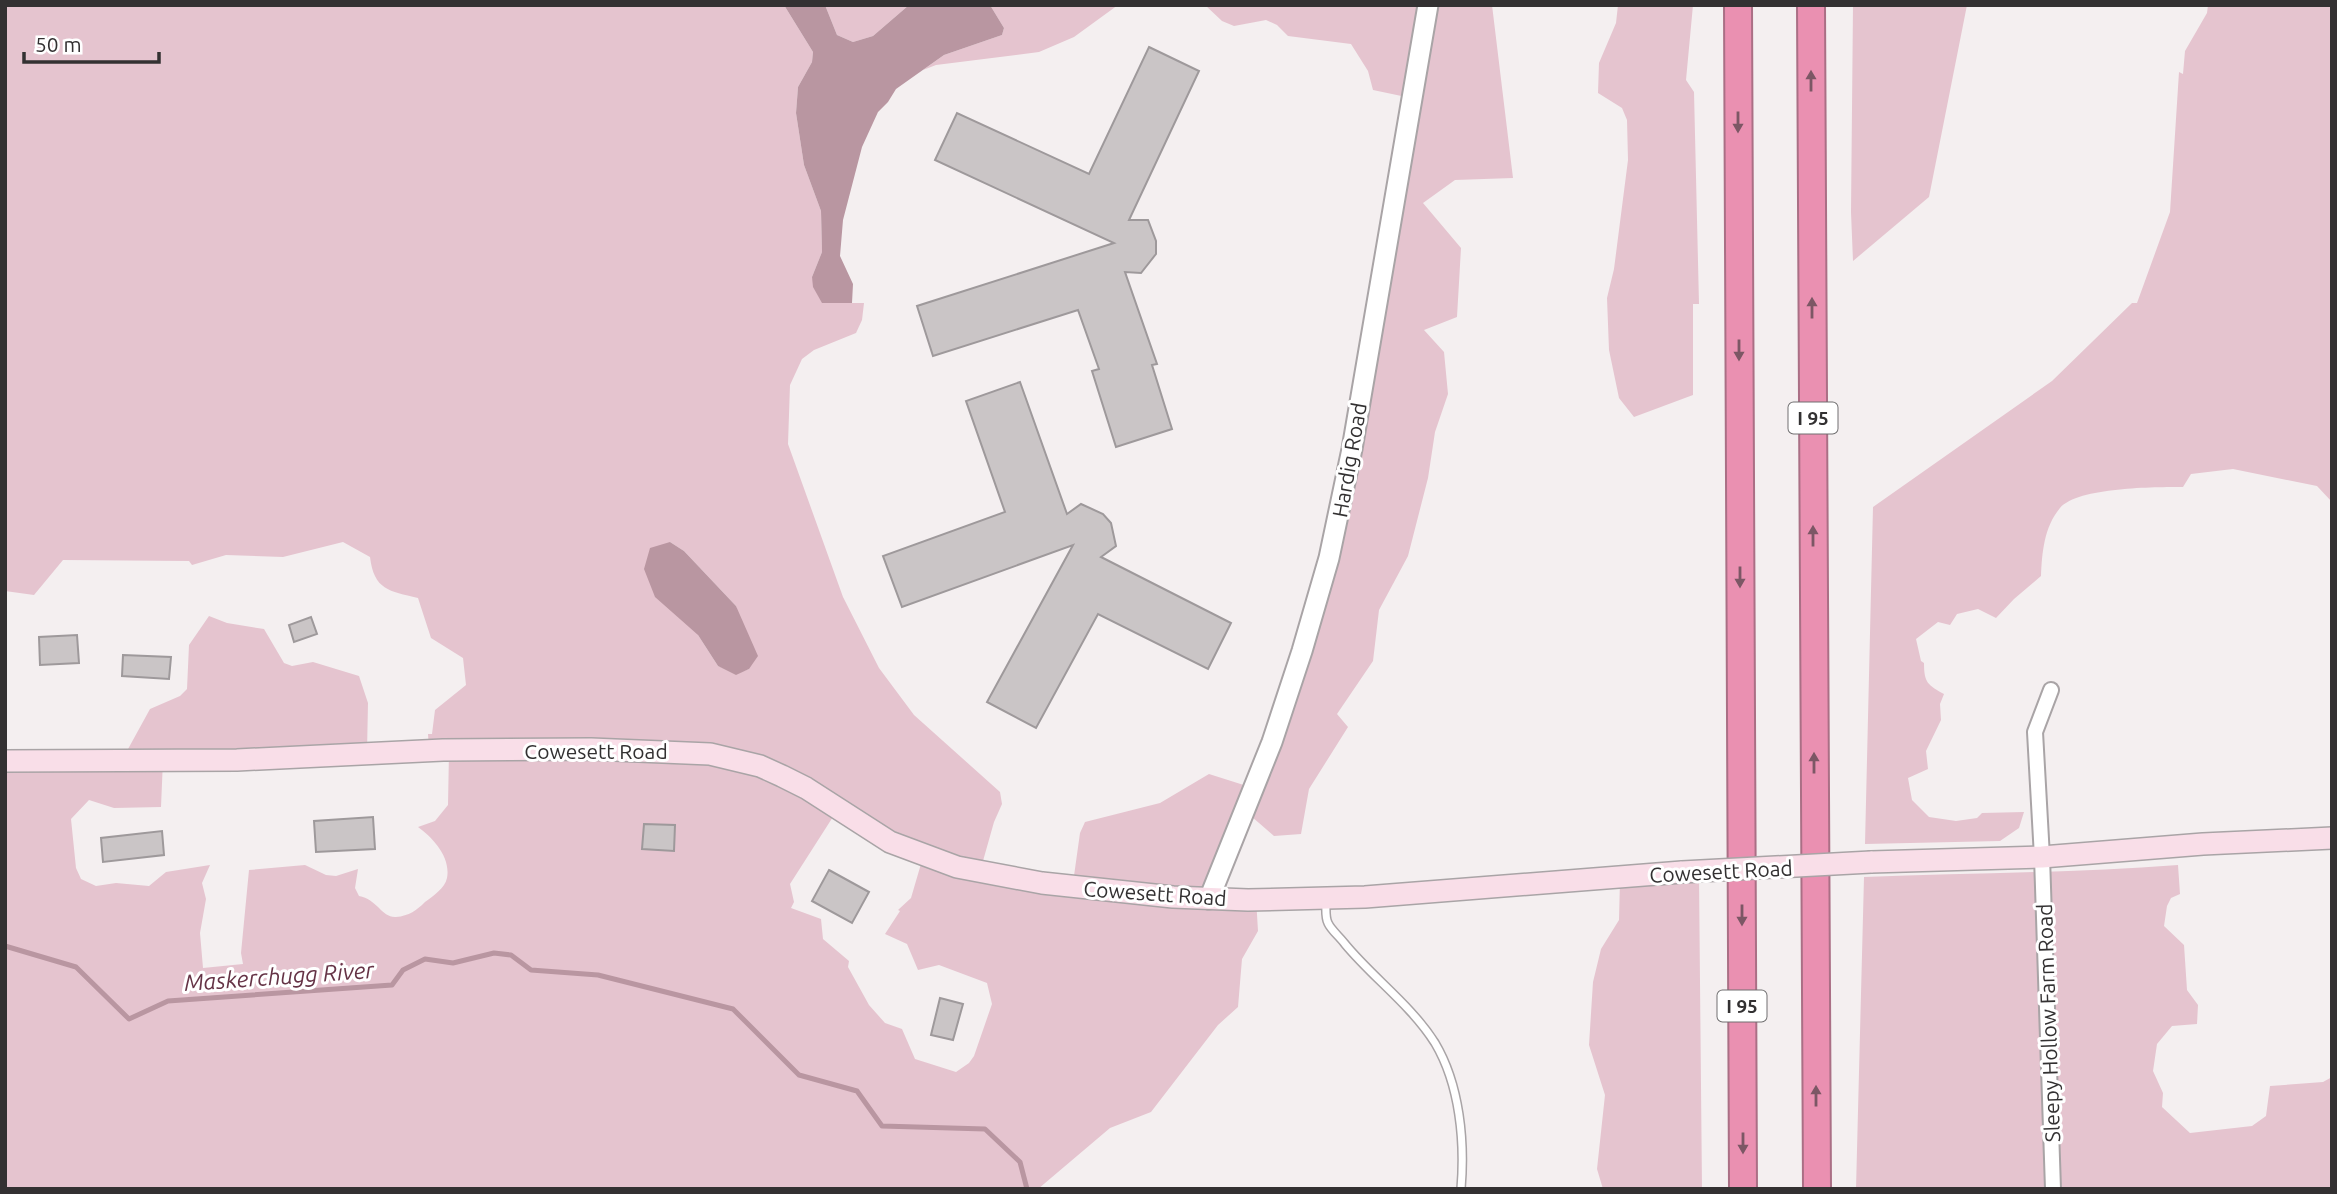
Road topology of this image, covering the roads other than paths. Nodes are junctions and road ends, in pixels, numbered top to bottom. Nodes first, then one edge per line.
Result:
1 (1428, 5) edge
2 (1738, 5) edge
3 (1811, 5) edge
4 (2051, 690) dead end
5 (5, 761) edge
6 (2332, 838) edge
7 (2042, 857) junction
8 (1325, 897) junction
9 (1209, 899) junction
10 (1461, 1189) edge
11 (1743, 1189) edge
12 (1817, 1189) edge
13 (2053, 1189) edge

1 - 9 street, Hardig Road
2 -> 11 highway, I 95
12 -> 3 highway, I 95
4 - 7 street, Sleepy Hollow Farm Road
5 - 9 main road, Cowesett Road
6 - 7 main road, Cowesett Road
7 - 8 main road, Cowesett Road, bridge
7 - 13 street, Sleepy Hollow Farm Road
8 - 9 main road, Cowesett Road
8 - 10 lane

